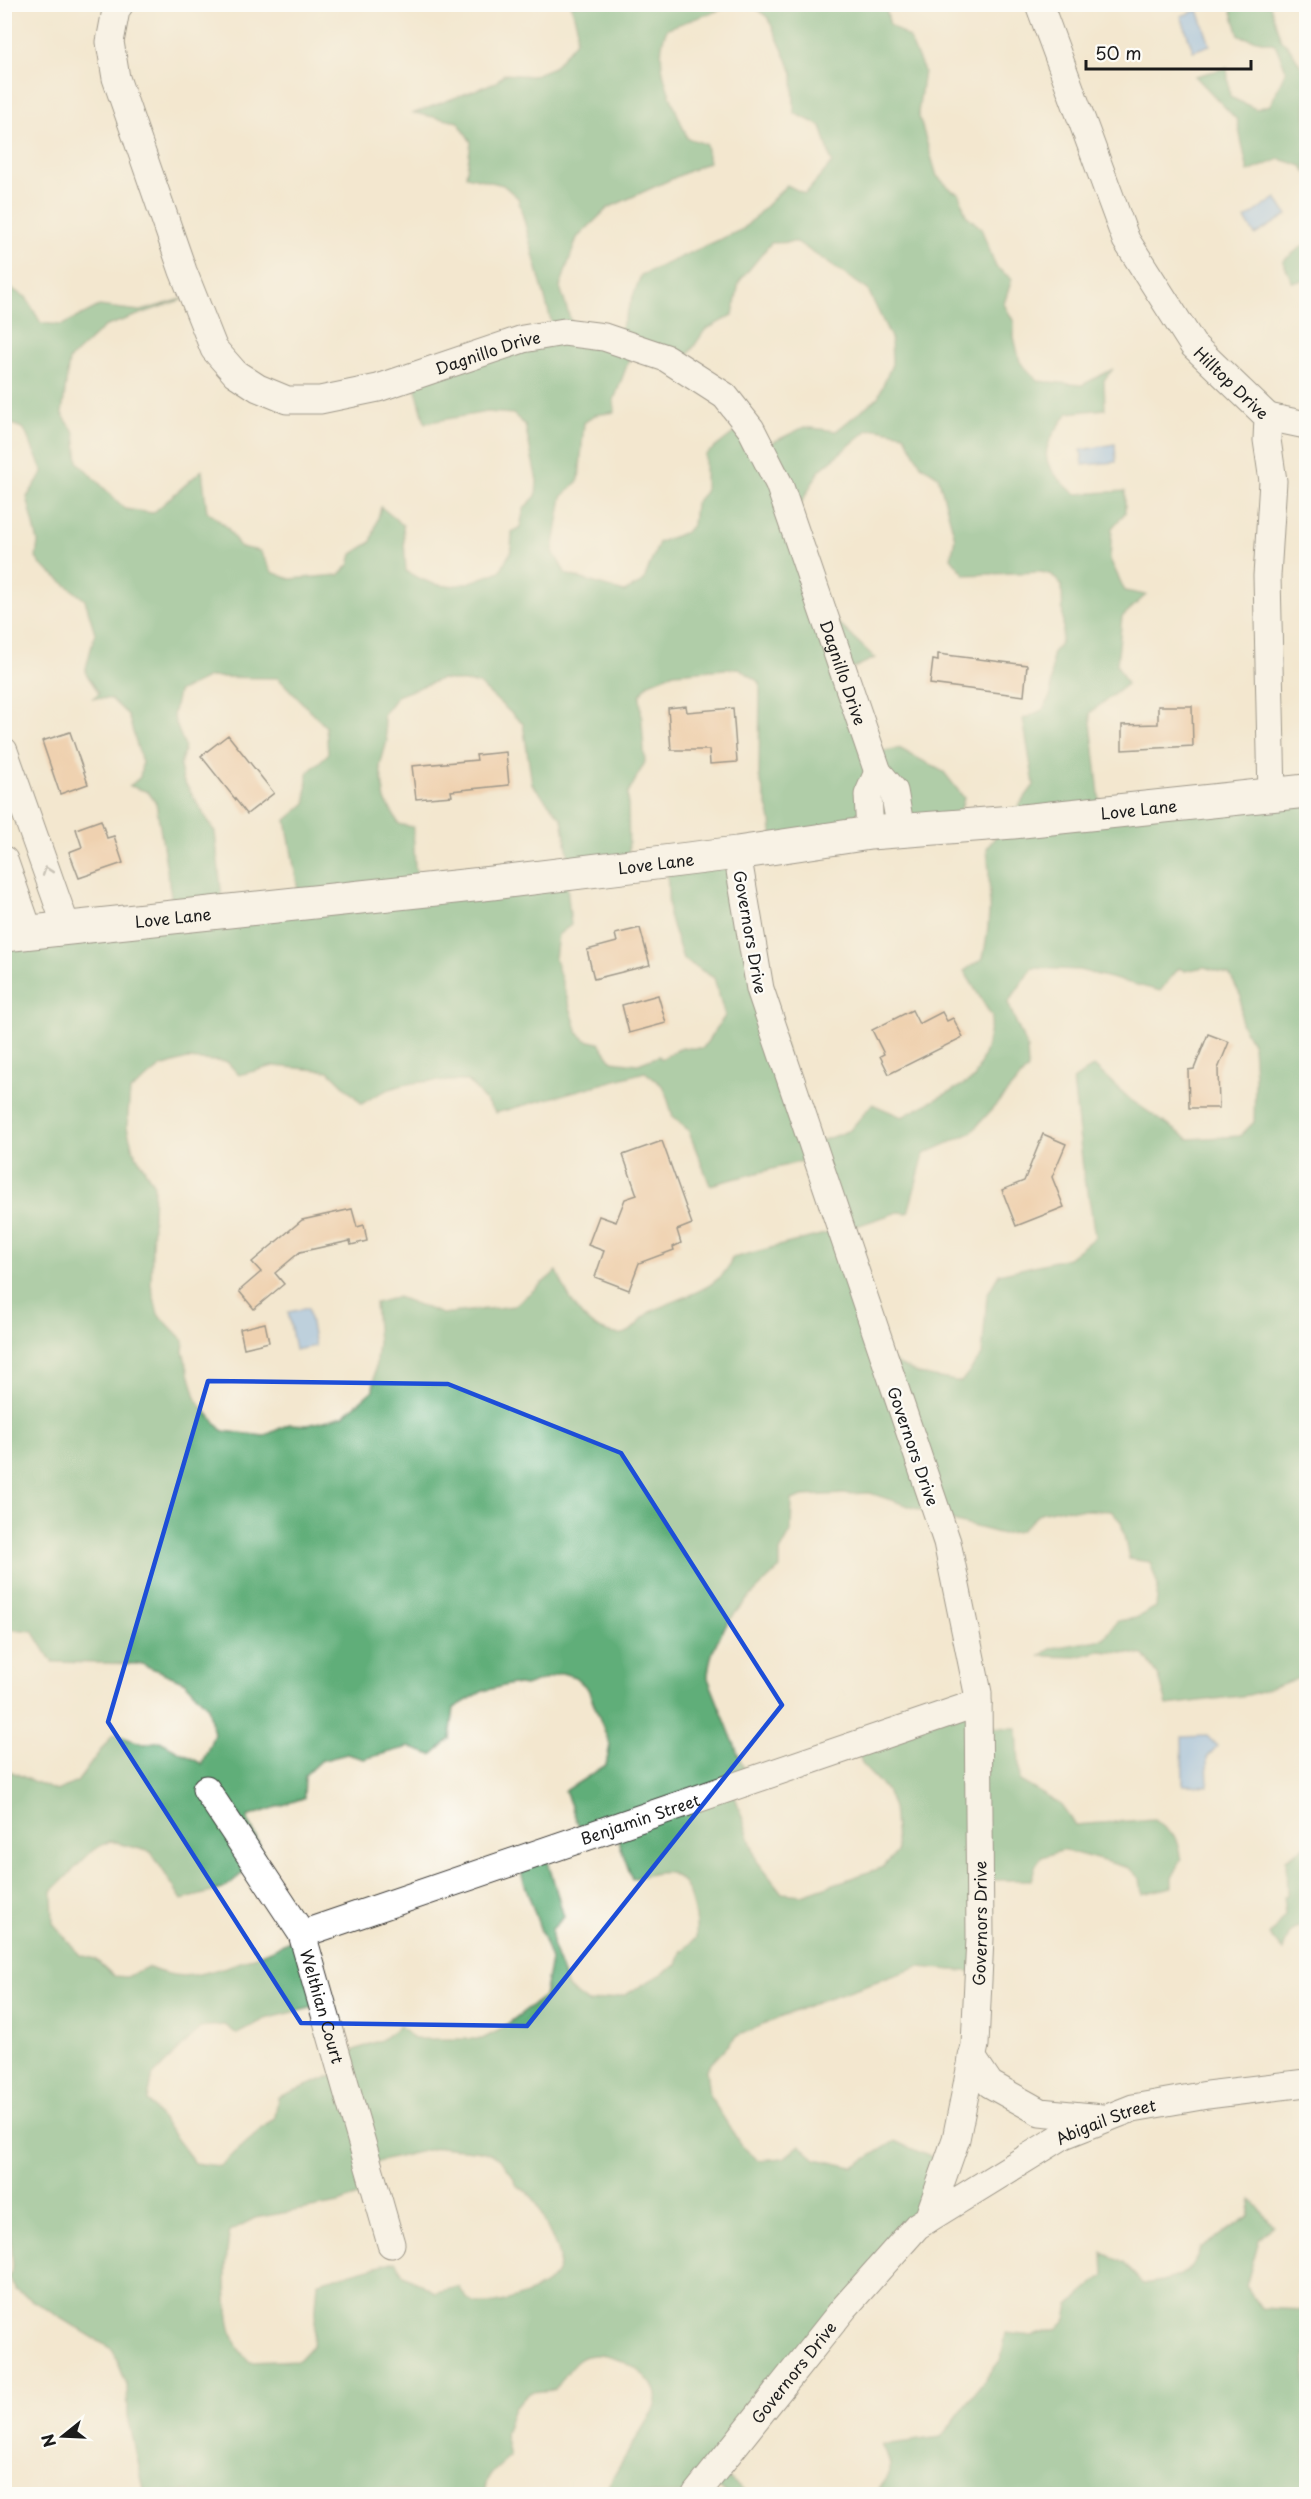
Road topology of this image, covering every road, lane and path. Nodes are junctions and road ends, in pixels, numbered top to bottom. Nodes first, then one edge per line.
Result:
1 (120, 4) edge
2 (1039, 4) edge
3 (1268, 417) junction
4 (1306, 426) edge
5 (4, 751) edge
6 (1306, 792) edge
7 (1272, 796) junction
8 (885, 831) junction
9 (737, 853) junction
10 (4, 860) edge
11 (66, 926) junction
12 (17, 933) edge
13 (978, 1704) junction
14 (206, 1789) dead end
15 (302, 1934) junction
16 (972, 2057) junction
17 (1306, 2084) edge
18 (1106, 2119) junction
19 (928, 2219) junction
20 (391, 2244) dead end
21 (696, 2494) edge

1 - 8 street, Dagnillo Drive
2 - 3 street, Hilltop Drive
3 - 4 street
3 - 7 street, Hilltop Drive
11 -> 5 street
6 - 7 street, Love Lane
7 - 8 street, Love Lane
8 - 9 street, Love Lane
9 - 11 street, Love Lane
9 - 13 street, Governors Drive
10 - 12 street
11 - 12 street, Love Lane
13 - 15 street, Benjamin Street
13 - 16 street, Governors Drive
14 - 15 street, Welthian Court
15 - 20 street, Welthian Court
16 - 18 street
16 - 19 street, Governors Drive
17 - 18 street, Abigail Street
18 - 19 street, Abigail Street
19 - 21 street, Governors Drive

